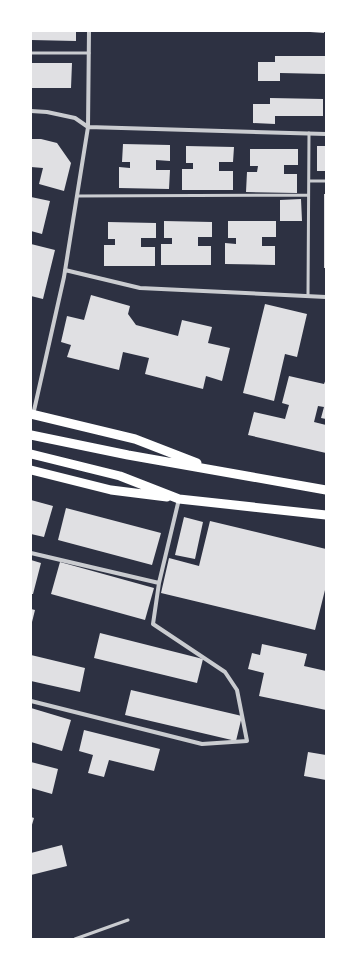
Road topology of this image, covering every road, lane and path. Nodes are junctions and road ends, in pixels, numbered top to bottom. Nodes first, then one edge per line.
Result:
1 (89, 31) edge
2 (31, 53) edge
3 (89, 53) junction
4 (31, 111) edge
5 (88, 127) junction
6 (309, 133) junction
7 (326, 134) edge
8 (309, 181) junction
9 (326, 181) edge
10 (308, 195) junction
11 (77, 196) junction
12 (65, 270) junction
13 (308, 296) junction
14 (326, 297) edge
15 (32, 414) edge
16 (31, 435) edge
17 (31, 454) edge
18 (31, 470) edge
19 (216, 471) junction
20 (326, 490) edge
21 (180, 499) junction
22 (326, 515) edge
23 (31, 553) edge
24 (159, 583) junction
25 (31, 701) edge
26 (128, 920) dead end
27 (75, 939) edge

1 - 3 street
2 - 3 lane
3 - 5 street
4 - 5 street
5 - 6 street
5 - 11 street
6 - 7 street
6 - 8 lane
8 - 9 lane
8 - 10 lane
10 - 11 lane
10 - 13 lane
11 - 12 street
12 - 13 street
12 - 15 street
13 - 14 street
15 - 19 main road
16 - 19 main road
17 - 21 main road
18 - 21 main road
19 - 20 main road
21 - 22 main road
21 - 24 street
23 - 24 street
24 - 25 street
26 - 27 lane

